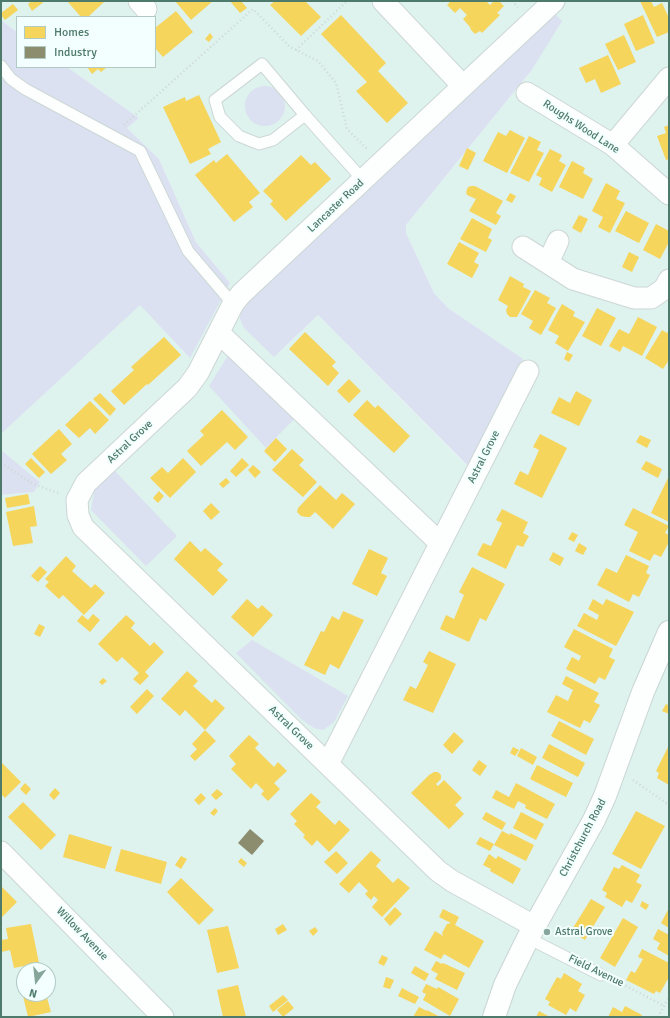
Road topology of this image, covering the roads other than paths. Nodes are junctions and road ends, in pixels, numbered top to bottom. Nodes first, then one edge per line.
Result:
1 (383, 1) edge
2 (554, 1) edge
3 (1, 66) edge
4 (669, 78) edge
5 (463, 86) junction
6 (527, 93) dead end
7 (305, 115) junction
8 (613, 145) junction
9 (363, 180) junction
10 (669, 194) edge
11 (558, 241) dead end
12 (523, 247) dead end
13 (548, 263) junction
14 (669, 280) edge
15 (233, 304) junction
16 (219, 333) junction
17 (528, 371) dead end
18 (440, 543) junction
19 (669, 632) edge
20 (328, 764) junction
21 (1, 852) edge
22 (531, 932) junction
23 (601, 975) road end
24 (163, 1017) edge
25 (494, 1017) edge

1 - 5 street
2 - 5 street, Lancaster Road
3 - 15 lane
4 - 8 street
5 - 9 street, Lancaster Road
6 - 8 street, Roughs Wood Lane
7 - 7 lane
7 - 9 lane
8 - 10 street, Roughs Wood Lane
9 - 15 street, Lancaster Road
11 - 13 street
12 - 13 street
13 - 14 street
15 - 16 street, Lancaster Road
16 - 18 street
16 - 20 street, Astral Grove
17 - 18 street, Astral Grove
18 - 20 street, Astral Grove
19 - 22 street, Christchurch Road
20 - 22 street, Astral Grove
21 - 24 street, Willow Avenue
22 - 23 lane, Field Avenue
22 - 25 street, Christchurch Road

